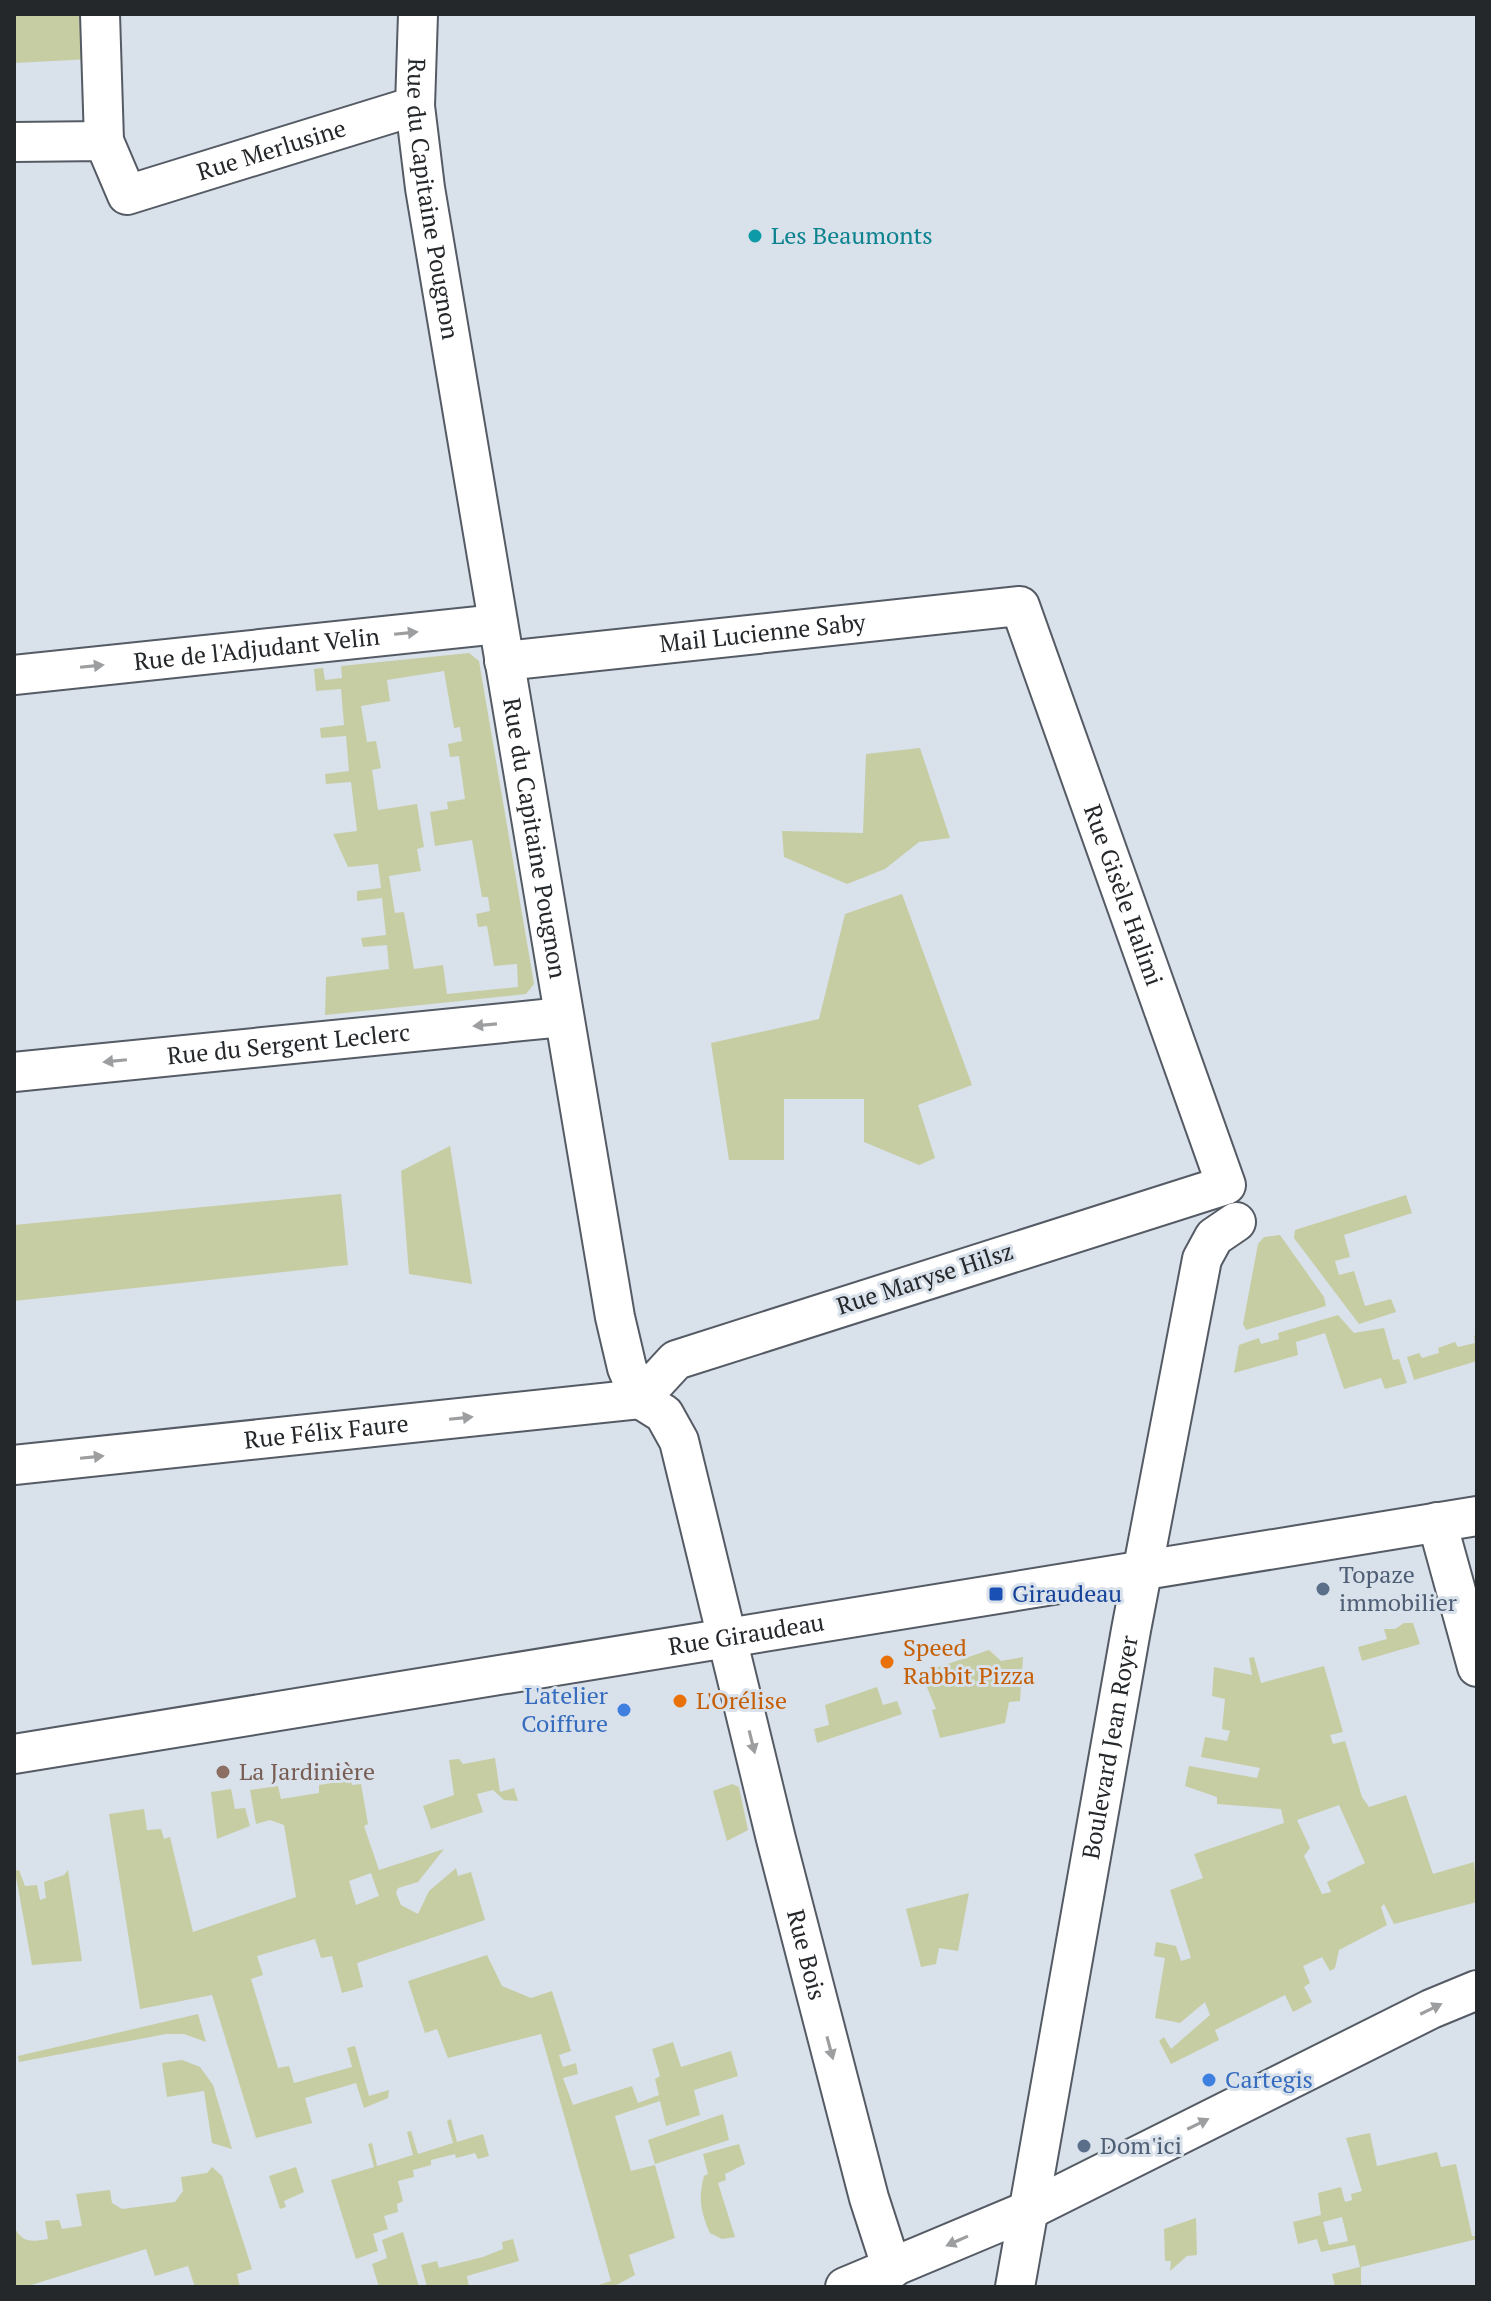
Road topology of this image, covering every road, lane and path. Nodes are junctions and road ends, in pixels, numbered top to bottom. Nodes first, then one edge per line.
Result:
1 (100, 14) edge
2 (418, 14) edge
3 (415, 106) junction
4 (104, 141) junction
5 (14, 142) edge
6 (1020, 606) joint
7 (498, 624) junction
8 (504, 661) junction
9 (14, 675) edge
10 (563, 1017) junction
11 (14, 1072) edge
12 (1226, 1185) joint
13 (1236, 1222) dead end
14 (640, 1399) junction
15 (14, 1465) edge
16 (1477, 1516) edge
17 (1437, 1522) junction
18 (1142, 1570) junction
19 (727, 1639) junction
20 (1477, 1667) edge
21 (14, 1754) edge
22 (1477, 1990) edge
23 (1029, 2210) junction
24 (892, 2269) junction
25 (845, 2287) edge
26 (1015, 2287) edge

1 - 4 street
2 - 3 street, Rue du Capitaine Pougnon
3 - 4 street, Rue Merlusine
3 - 7 street, Rue du Capitaine Pougnon
4 - 5 street
6 - 8 street, Mail Lucienne Saby
6 - 12 street, Rue Gisèle Halimi
7 - 8 street, Rue du Capitaine Pougnon
9 -> 7 street, Rue de l'Adjudant Velin
8 - 10 street, Rue du Capitaine Pougnon
10 -> 11 street, Rue du Sergent Leclerc
10 - 14 street, Rue du Capitaine Pougnon
12 - 14 street, Rue Maryse Hilsz
13 - 18 street, Boulevard Jean Royer
15 -> 14 street, Rue Félix Faure
14 - 19 street, Rue du Capitaine Pougnon
16 - 17 street, Rue Giraudeau
17 - 18 street, Rue Giraudeau
17 - 20 street
18 - 19 street, Rue Giraudeau
18 - 23 street, Boulevard Jean Royer
19 - 21 street, Rue Giraudeau
19 -> 24 street, Rue Bois
23 -> 22 street
23 -> 24 street
23 - 26 street, Boulevard Jean Royer
24 - 25 street

